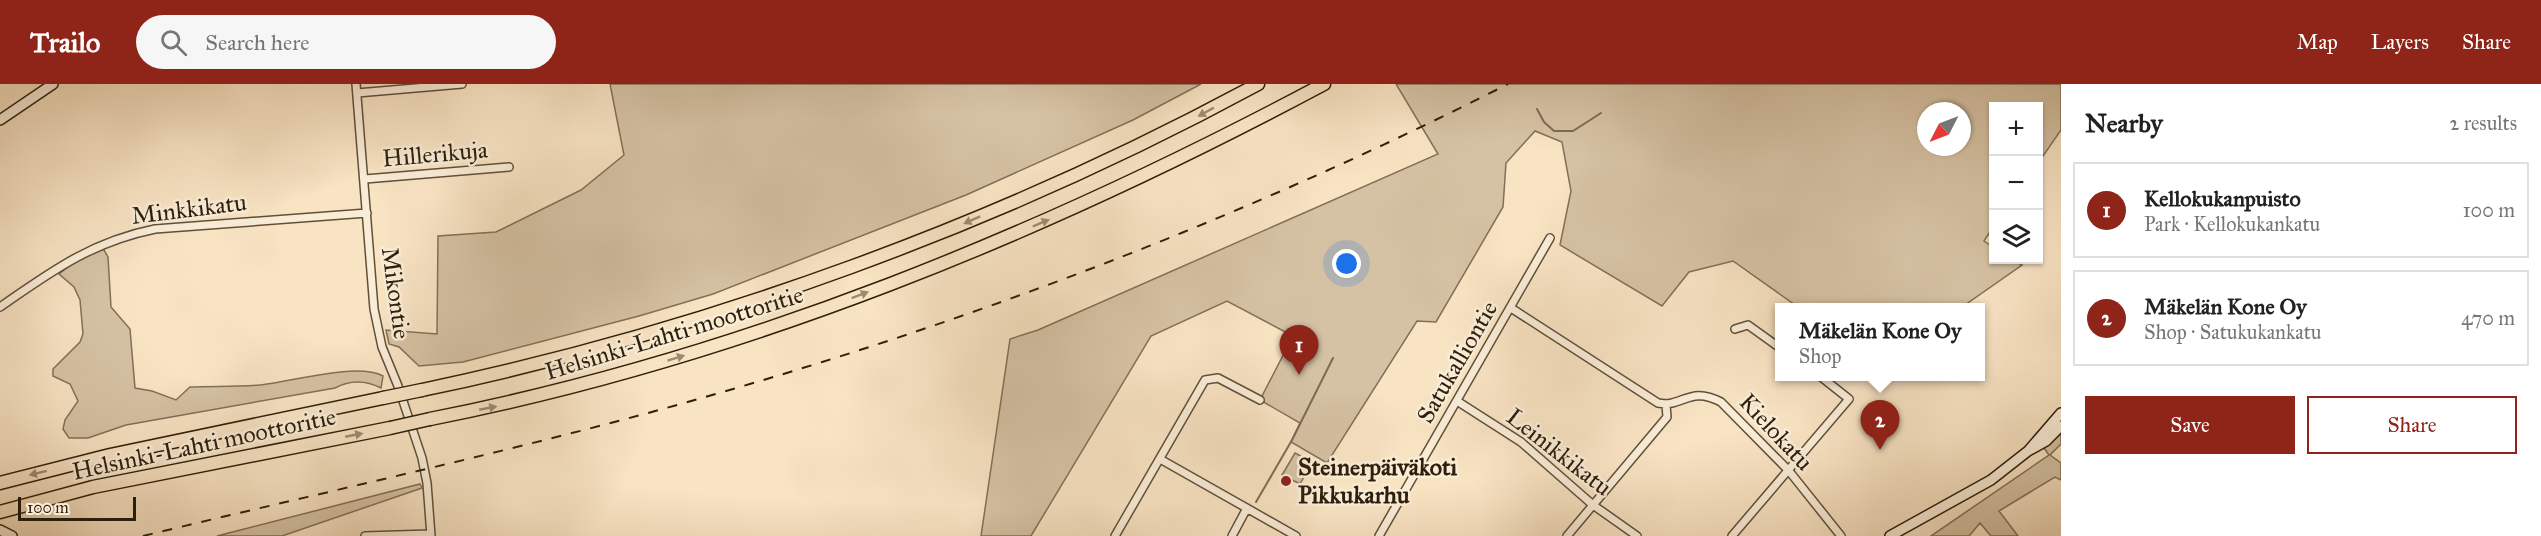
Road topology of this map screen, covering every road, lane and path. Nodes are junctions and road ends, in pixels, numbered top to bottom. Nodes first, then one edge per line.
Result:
1 (53, 84) edge
2 (356, 84) edge
3 (462, 84) edge
4 (1258, 84) edge
5 (1324, 84) edge
6 (357, 93) junction
7 (0, 120) edge
8 (509, 167) dead end
9 (365, 180) junction
10 (367, 213) junction
11 (1550, 238) dead end
12 (0, 307) edge
13 (1511, 308) junction
14 (1735, 329) dead end
15 (1775, 345) edge
16 (1826, 381) edge
17 (1260, 400) dead end
18 (1457, 401) junction
19 (1666, 405) junction
20 (2061, 413) edge
21 (2061, 426) edge
22 (2028, 452) junction
23 (1160, 459) junction
24 (1789, 471) junction
25 (0, 483) edge
26 (1593, 505) junction
27 (1247, 508) junction
28 (5, 511) edge
29 (0, 530) edge
30 (430, 535) edge
31 (12, 536) edge
32 (365, 536) edge
33 (1115, 536) edge
34 (1232, 536) edge
35 (1296, 536) edge
36 (1379, 536) edge
37 (1567, 536) edge
38 (1637, 536) edge
39 (1732, 536) edge
40 (1841, 536) edge
41 (1890, 536) edge

1 - 7 main road
2 - 6 street, Mikontie
3 - 6 street
4 -> 25 highway, Helsinki-Lahti moottoritie, bridge
28 -> 5 highway, Helsinki-Lahti moottoritie, bridge
6 - 9 street, Mikontie
8 - 9 street, Hillerikuja
9 - 10 street, Mikontie
10 - 12 street, Minkkikatu
10 - 30 street, Mikontie
11 - 13 street, Satukalliontie
13 - 18 street, Satukalliontie
13 - 19 street
14 - 15 street
16 - 24 street
17 - 23 street
18 - 26 street, Leinikkikatu
18 - 36 street, Satukalliontie
19 - 24 street, Kielokatu
19 - 26 street
20 - 22 main road
21 - 22 main road
22 - 41 main road
23 - 27 street
23 - 33 street
24 - 39 street
24 - 40 street, Kielokatu
26 - 37 street
26 - 38 street, Leinikkikatu
27 - 34 street
27 - 35 street
29 - 31 main road
30 - 32 street

